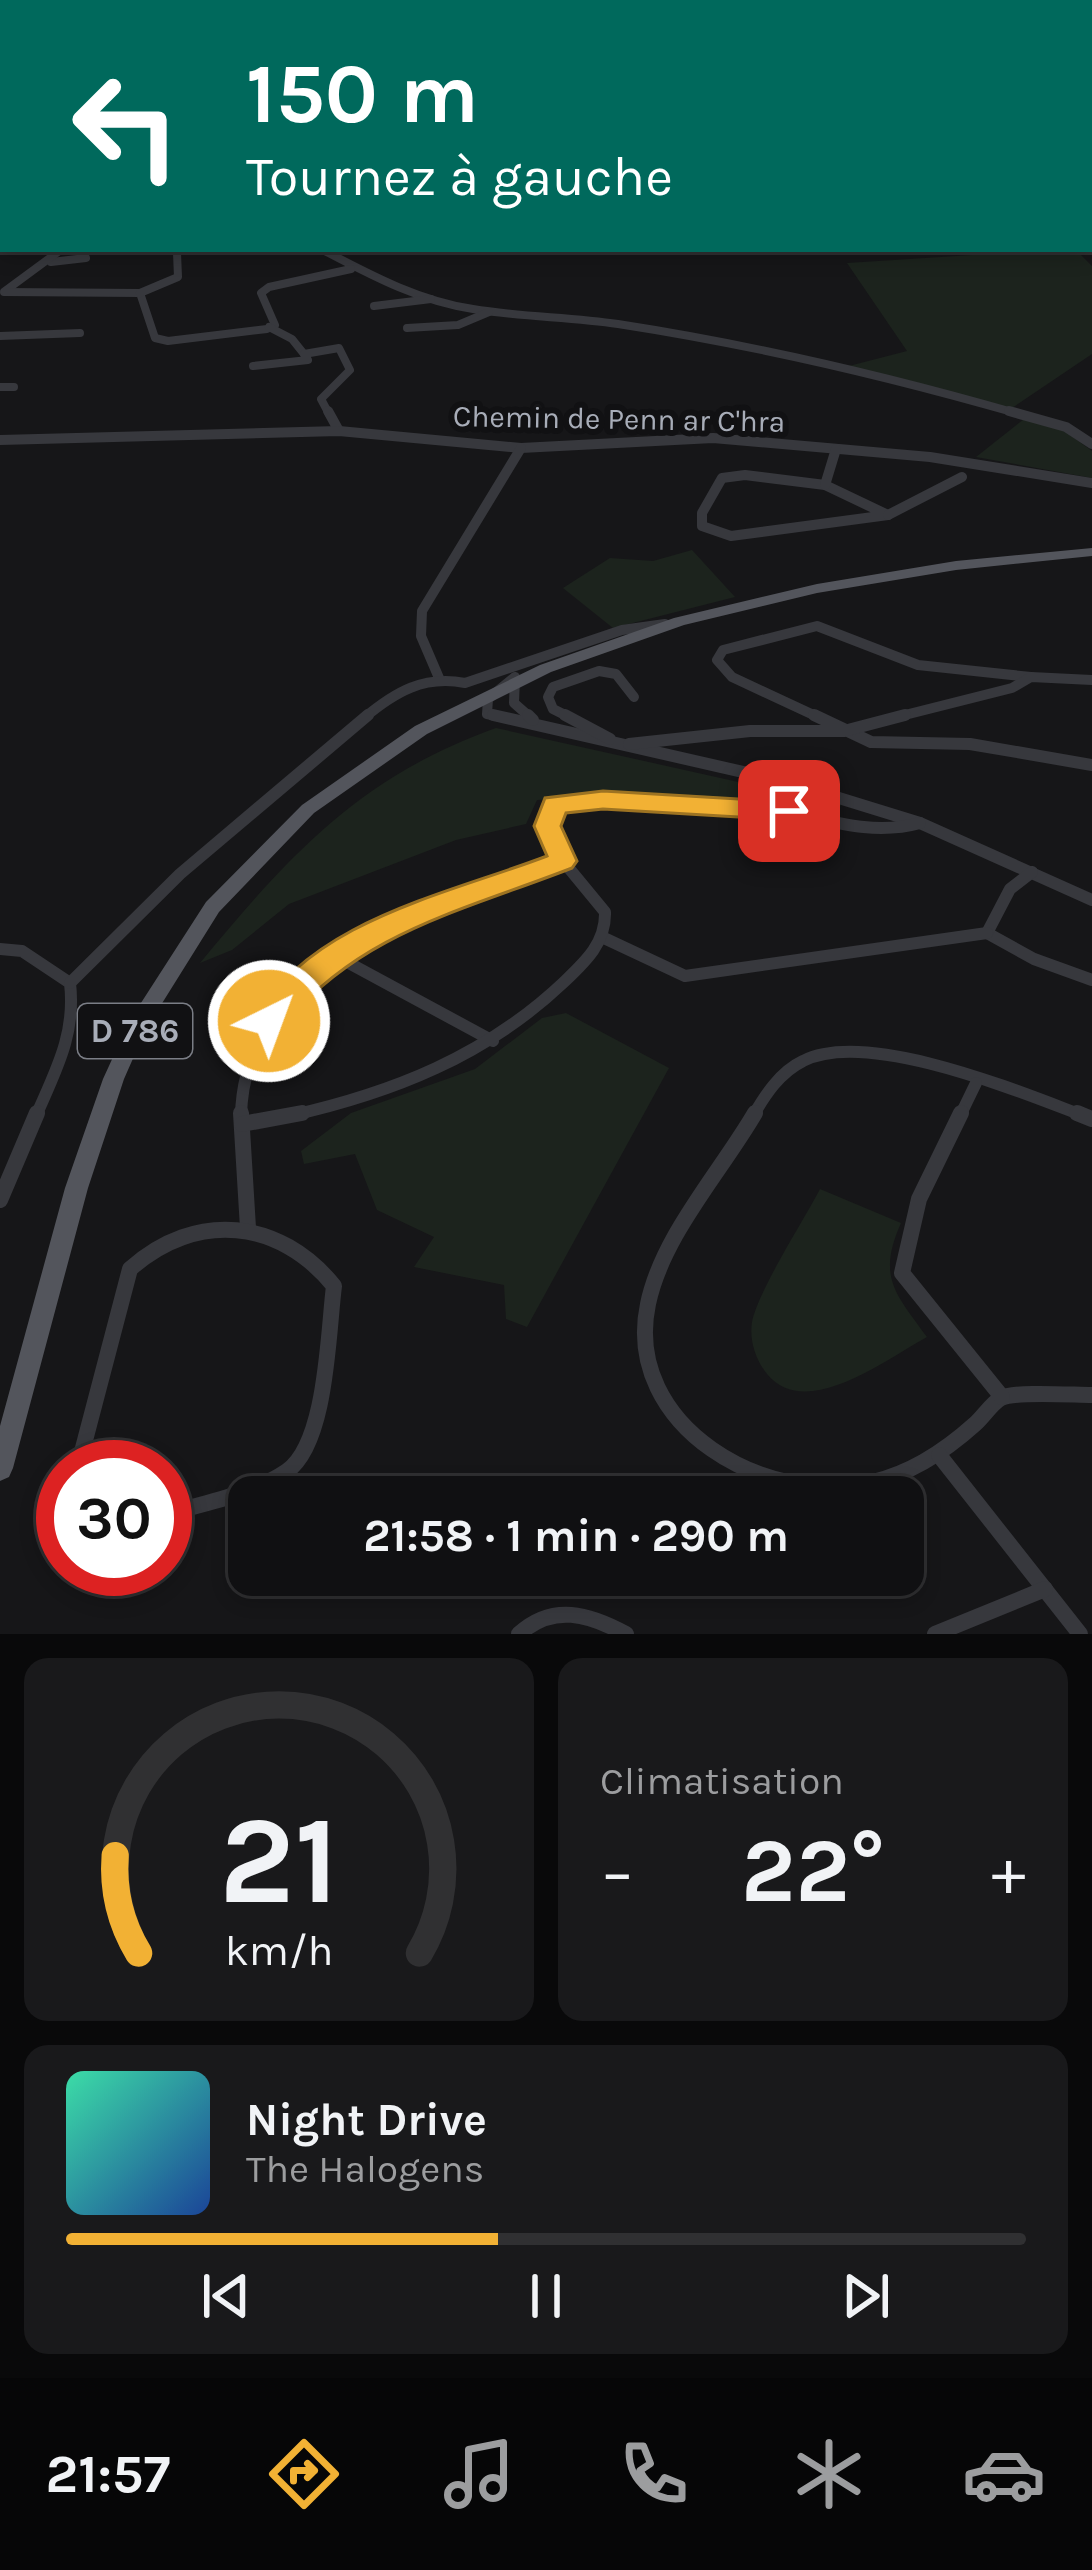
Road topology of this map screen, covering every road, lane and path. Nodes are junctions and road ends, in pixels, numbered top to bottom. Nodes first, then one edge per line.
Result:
1 (59, 252) edge
2 (326, 252) edge
3 (177, 253) dead end
4 (86, 258) dead end
5 (51, 262) junction
6 (351, 269) junction
7 (2, 293) edge
8 (140, 293) junction
9 (433, 299) junction
10 (374, 307) dead end
11 (490, 312) junction
12 (272, 326) junction
13 (407, 328) dead end
14 (80, 333) dead end
15 (0, 336) edge
16 (304, 354) junction
17 (253, 366) dead end
18 (0, 387) edge
19 (14, 387) dead end
20 (339, 431) junction
21 (0, 440) edge
22 (1092, 444) edge
23 (521, 448) junction
24 (836, 449) junction
25 (962, 477) dead end
26 (1092, 483) edge
27 (825, 485) junction
28 (888, 515) junction
29 (1092, 552) edge
30 (702, 619) junction
31 (515, 677) junction
32 (1030, 677) junction
33 (440, 678) junction
34 (1092, 680) edge
35 (634, 697) dead end
36 (452, 712) junction
37 (488, 715) junction
38 (844, 731) junction
39 (565, 732) junction
40 (619, 745) junction
41 (1092, 765) edge
42 (920, 823) junction
43 (562, 861) junction
44 (1032, 872) junction
45 (1092, 900) edge
46 (987, 933) junction
47 (604, 938) junction
48 (0, 950) edge
49 (334, 955) junction
50 (1092, 980) edge
51 (70, 983) junction
52 (493, 1041) junction
53 (976, 1083) junction
54 (1092, 1119) edge
55 (242, 1124) junction
56 (0, 1200) edge
57 (248, 1228) junction
58 (1092, 1394) edge
59 (1002, 1397) junction
60 (85, 1440) edge
61 (939, 1455) junction
62 (0, 1468) edge
63 (192, 1505) edge
64 (1045, 1589) junction
65 (519, 1634) edge
66 (626, 1634) edge
67 (935, 1634) edge
68 (1080, 1634) edge

1 - 5 street
2 - 6 street
3 - 8 street
4 - 5 street
5 - 7 street
6 - 9 street
6 - 12 street
7 - 8 street
8 - 12 street
9 - 10 street
9 - 11 street
11 - 13 street
11 - 22 street
12 - 16 street
14 - 15 street
16 - 17 street
16 - 20 street
18 - 19 street
20 - 21 street, Chemin de Penn ar C'hra
20 - 23 street, Chemin de Penn ar C'hra
23 - 24 street, Chemin de Penn ar C'hra
23 - 33 street
24 - 26 street, Chemin de Penn ar C'hra
24 - 27 street
25 - 28 street
27 - 28 street
27 - 28 street
29 - 30 main road, D 786
30 - 31 main road, D 786
30 - 33 street
31 - 36 main road, D 786
31 - 37 street
31 - 39 street
32 - 34 street
32 - 38 street
32 - 38 street
33 - 51 street
35 - 40 street
36 - 37 street
36 - 62 main road, D 786
37 - 39 street
38 - 40 street
38 - 41 street
39 - 40 street
40 - 42 street
42 - 43 street
42 - 44 street
43 - 47 street
43 - 49 street
44 - 45 street
44 - 46 street
46 - 47 street
46 - 50 street
47 - 52 street
48 - 51 street
49 - 52 street
49 - 55 street
51 - 56 street
52 - 55 street
53 - 54 street
53 - 59 street
53 - 61 street
55 - 57 street
57 - 60 street
57 - 63 street
58 - 59 street
59 - 61 street
61 - 64 street
64 - 67 street
64 - 68 street
65 - 66 street

